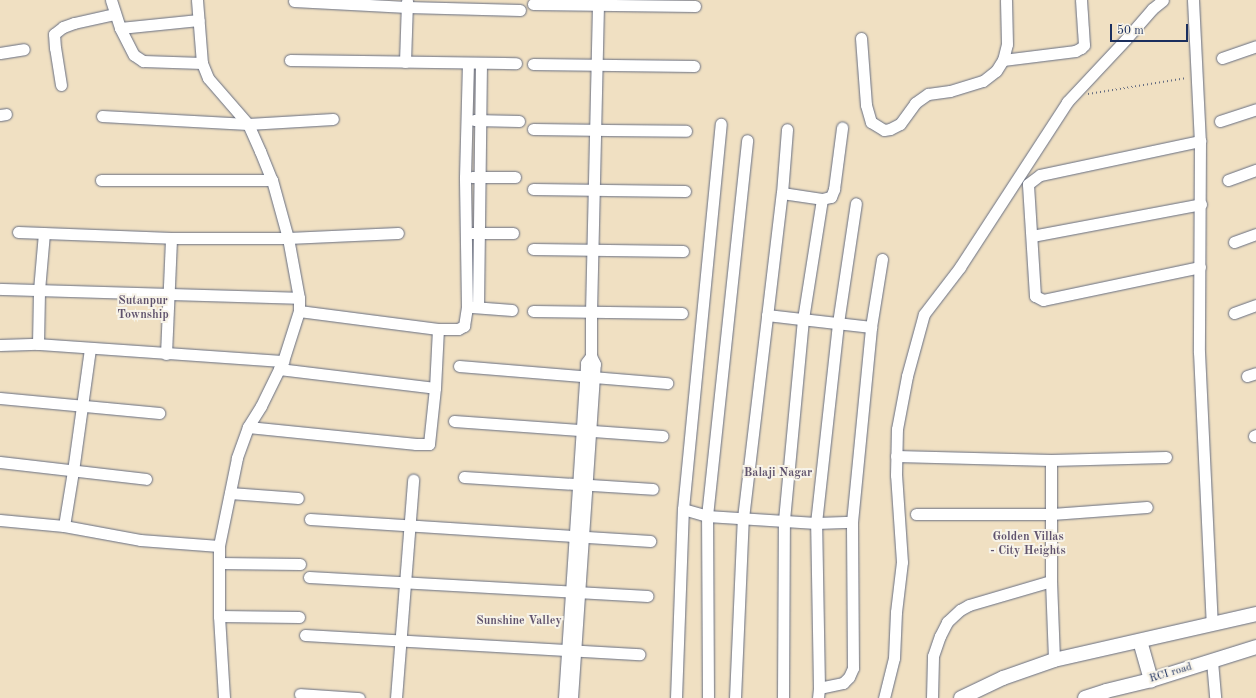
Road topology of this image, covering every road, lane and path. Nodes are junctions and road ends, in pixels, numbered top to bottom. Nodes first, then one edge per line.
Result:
1 (111, 0) edge
2 (196, 0) edge
3 (1006, 0) edge
4 (1080, 0) edge
5 (1163, 0) edge
6 (1193, 0) edge
7 (294, 1) dead end
8 (598, 3) edge
9 (407, 4) edge
10 (534, 4) dead end
11 (696, 6) dead end
12 (520, 10) dead end
13 (115, 14) junction
14 (199, 20) junction
15 (120, 28) junction
16 (862, 38) dead end
17 (1256, 46) edge
18 (24, 49) dead end
19 (0, 53) edge
20 (1222, 58) dead end
21 (290, 60) dead end
22 (1003, 60) junction
23 (405, 62) junction
24 (202, 63) junction
25 (468, 63) junction
26 (481, 63) junction
27 (516, 63) dead end
28 (533, 64) dead end
29 (597, 64) junction
30 (694, 66) dead end
31 (1197, 76) junction
32 (61, 85) dead end
33 (1073, 96) junction
34 (1256, 109) edge
35 (102, 116) dead end
36 (332, 119) dead end
37 (468, 120) junction
38 (481, 120) junction
39 (519, 121) dead end
40 (1220, 121) dead end
41 (248, 124) junction
42 (721, 124) dead end
43 (842, 128) dead end
44 (533, 129) dead end
45 (787, 129) dead end
46 (596, 130) junction
47 (686, 131) dead end
48 (747, 140) dead end
49 (1200, 141) junction
50 (1256, 170) edge
51 (465, 177) junction
52 (479, 177) junction
53 (515, 178) dead end
54 (101, 180) dead end
55 (272, 180) junction
56 (1228, 180) dead end
57 (533, 189) dead end
58 (594, 189) junction
59 (685, 191) dead end
60 (782, 193) junction
61 (822, 199) junction
62 (856, 204) dead end
63 (1201, 204) junction
64 (18, 232) dead end
65 (398, 232) dead end
66 (44, 233) junction
67 (479, 233) junction
68 (513, 233) dead end
69 (465, 234) junction
70 (1256, 234) edge
71 (1032, 236) junction
72 (171, 238) junction
73 (288, 238) junction
74 (1234, 242) dead end
75 (533, 249) dead end
76 (593, 249) junction
77 (683, 251) dead end
78 (882, 259) dead end
79 (1200, 267) junction
80 (0, 289) edge
81 (39, 290) junction
82 (168, 295) junction
83 (299, 298) junction
84 (1256, 305) edge
85 (473, 307) junction
86 (512, 310) dead end
87 (299, 311) junction
88 (533, 311) dead end
89 (592, 313) junction
90 (682, 313) dead end
91 (1234, 313) dead end
92 (767, 315) junction
93 (804, 319) junction
94 (838, 323) junction
95 (871, 327) junction
96 (438, 329) junction
97 (38, 344) junction
98 (0, 345) edge
99 (90, 348) junction
100 (166, 354) junction
101 (281, 365) junction
102 (459, 366) dead end
103 (590, 377) junction
104 (667, 383) dead end
105 (435, 388) junction
106 (0, 398) edge
107 (82, 405) junction
108 (159, 413) dead end
109 (454, 421) dead end
110 (248, 427) junction
111 (586, 430) junction
112 (662, 436) dead end
113 (896, 456) junction
114 (1166, 457) dead end
115 (1051, 460) junction
116 (0, 462) edge
117 (73, 472) junction
118 (464, 478) dead end
119 (146, 479) dead end
120 (413, 480) dead end
121 (582, 486) junction
122 (653, 489) dead end
123 (230, 493) junction
124 (298, 498) dead end
125 (1147, 507) dead end
126 (683, 509) junction
127 (916, 514) dead end
128 (1052, 514) junction
129 (707, 516) junction
130 (743, 518) junction
131 (310, 519) dead end
132 (0, 520) edge
133 (784, 520) junction
134 (852, 522) junction
135 (816, 523) junction
136 (64, 526) junction
137 (410, 526) junction
138 (579, 537) junction
139 (650, 541) dead end
140 (219, 546) junction
141 (219, 563) junction
142 (300, 564) dead end
143 (309, 577) dead end
144 (1051, 581) junction
145 (406, 584) junction
146 (575, 593) junction
147 (647, 596) dead end
148 (1256, 614) edge
149 (219, 616) junction
150 (299, 617) dead end
151 (1212, 624) junction
152 (305, 635) dead end
153 (400, 641) junction
154 (1140, 641) junction
155 (1256, 647) edge
156 (571, 650) junction
157 (639, 654) dead end
158 (1054, 660) junction
159 (1212, 661) junction
160 (1151, 680) junction
161 (819, 693) edge
162 (300, 694) dead end
163 (224, 698) edge
164 (359, 698) edge
165 (396, 698) edge
166 (564, 698) edge
167 (572, 698) edge
168 (676, 698) edge
169 (708, 698) edge
170 (735, 698) edge
171 (783, 698) edge
172 (884, 698) edge
173 (932, 698) edge
174 (961, 698) edge
175 (1086, 698) edge
176 (1215, 698) edge

1 - 13 street
2 - 14 street
3 - 22 street
4 - 22 street
5 - 33 street
6 - 31 street
7 - 9 street
8 - 10 street
8 - 11 street
8 - 29 street
9 - 12 street
9 - 23 street
13 - 15 street
13 - 32 street
14 - 15 street
14 - 24 street
15 - 24 street
16 - 22 street
17 - 20 street
18 - 19 street
21 - 23 street
23 - 25 street
24 - 41 street
25 - 26 street
25 - 37 street
26 - 27 street
26 - 38 street
28 - 29 street
29 - 30 street
29 - 46 street
31 - 33 path
31 - 49 street
33 - 113 street
34 - 40 street
35 - 41 street
36 - 41 street
37 - 38 street
37 - 51 street
38 - 39 street
38 - 52 street
41 - 55 street
42 - 126 street
43 - 61 street
44 - 46 street
45 - 60 street
46 - 47 street
46 - 58 street
48 - 129 street
49 - 63 street
49 - 71 street
50 - 56 street
51 - 52 street
51 - 69 street
52 - 53 street
52 - 67 street
54 - 55 street
55 - 73 street
57 - 58 street
58 - 59 street
58 - 76 street
60 - 61 street
60 - 92 street
61 - 93 street
62 - 94 street
63 - 71 street
63 - 79 street
64 - 66 street
65 - 73 street
66 - 72 street
66 - 81 street
67 - 68 street
67 - 69 street
67 - 85 street
69 - 85 street
70 - 74 street
71 - 79 street
72 - 73 street
72 - 82 street
73 - 83 street
75 - 76 street
76 - 77 street
76 - 89 street
78 - 95 street
79 - 151 street
80 - 81 street
81 - 82 street
81 - 97 street
82 - 83 street
82 - 100 street
83 - 87 street
84 - 91 street
85 - 86 street
85 - 96 street
87 - 96 street
87 - 101 street
88 - 89 street
89 - 90 street
89 - 103 street
92 - 93 street
92 - 130 street
93 - 94 street
93 - 133 street
94 - 95 street
94 - 135 street
95 - 134 street
96 - 105 street
97 - 98 street
97 - 99 street
99 - 100 street
99 - 107 street
100 - 101 street
101 - 105 street
101 - 110 street
102 - 103 street
103 - 104 street
103 - 111 street
105 - 110 street
106 - 107 street
107 - 108 street
107 - 117 street
109 - 111 street
110 - 123 street
111 - 112 street
111 - 121 street
113 - 115 street
113 - 172 street
114 - 115 street
115 - 128 street
116 - 117 street
117 - 119 street
117 - 136 street
118 - 121 street
120 - 137 street
121 - 122 street
121 - 138 street
123 - 124 street
123 - 140 street
125 - 128 street
126 - 129 street
126 - 168 street
127 - 128 street
128 - 144 street
129 - 130 street
129 - 169 street
130 - 133 street
130 - 170 street
131 - 137 street
132 - 136 street
133 - 135 street
133 - 171 street
134 - 135 street
134 - 161 street
135 - 161 street
136 - 140 street
137 - 138 street
137 - 145 street
138 - 139 street
138 - 146 street
140 - 141 street
141 - 142 street
141 - 149 street
143 - 145 street
144 - 158 street
144 - 173 street
145 - 146 street
145 - 153 street
146 - 147 street
146 - 156 street
148 - 151 main road
149 - 150 street
149 - 163 street
151 - 154 main road
152 - 153 street
153 - 156 street
153 - 165 street
154 - 158 main road
154 - 160 main road
155 - 159 main road, RCI road
156 - 157 street
156 - 166 street
156 - 167 street
158 - 174 main road
159 - 160 main road, RCI road
159 - 176 street
160 - 175 main road, RCI road
162 - 164 street

